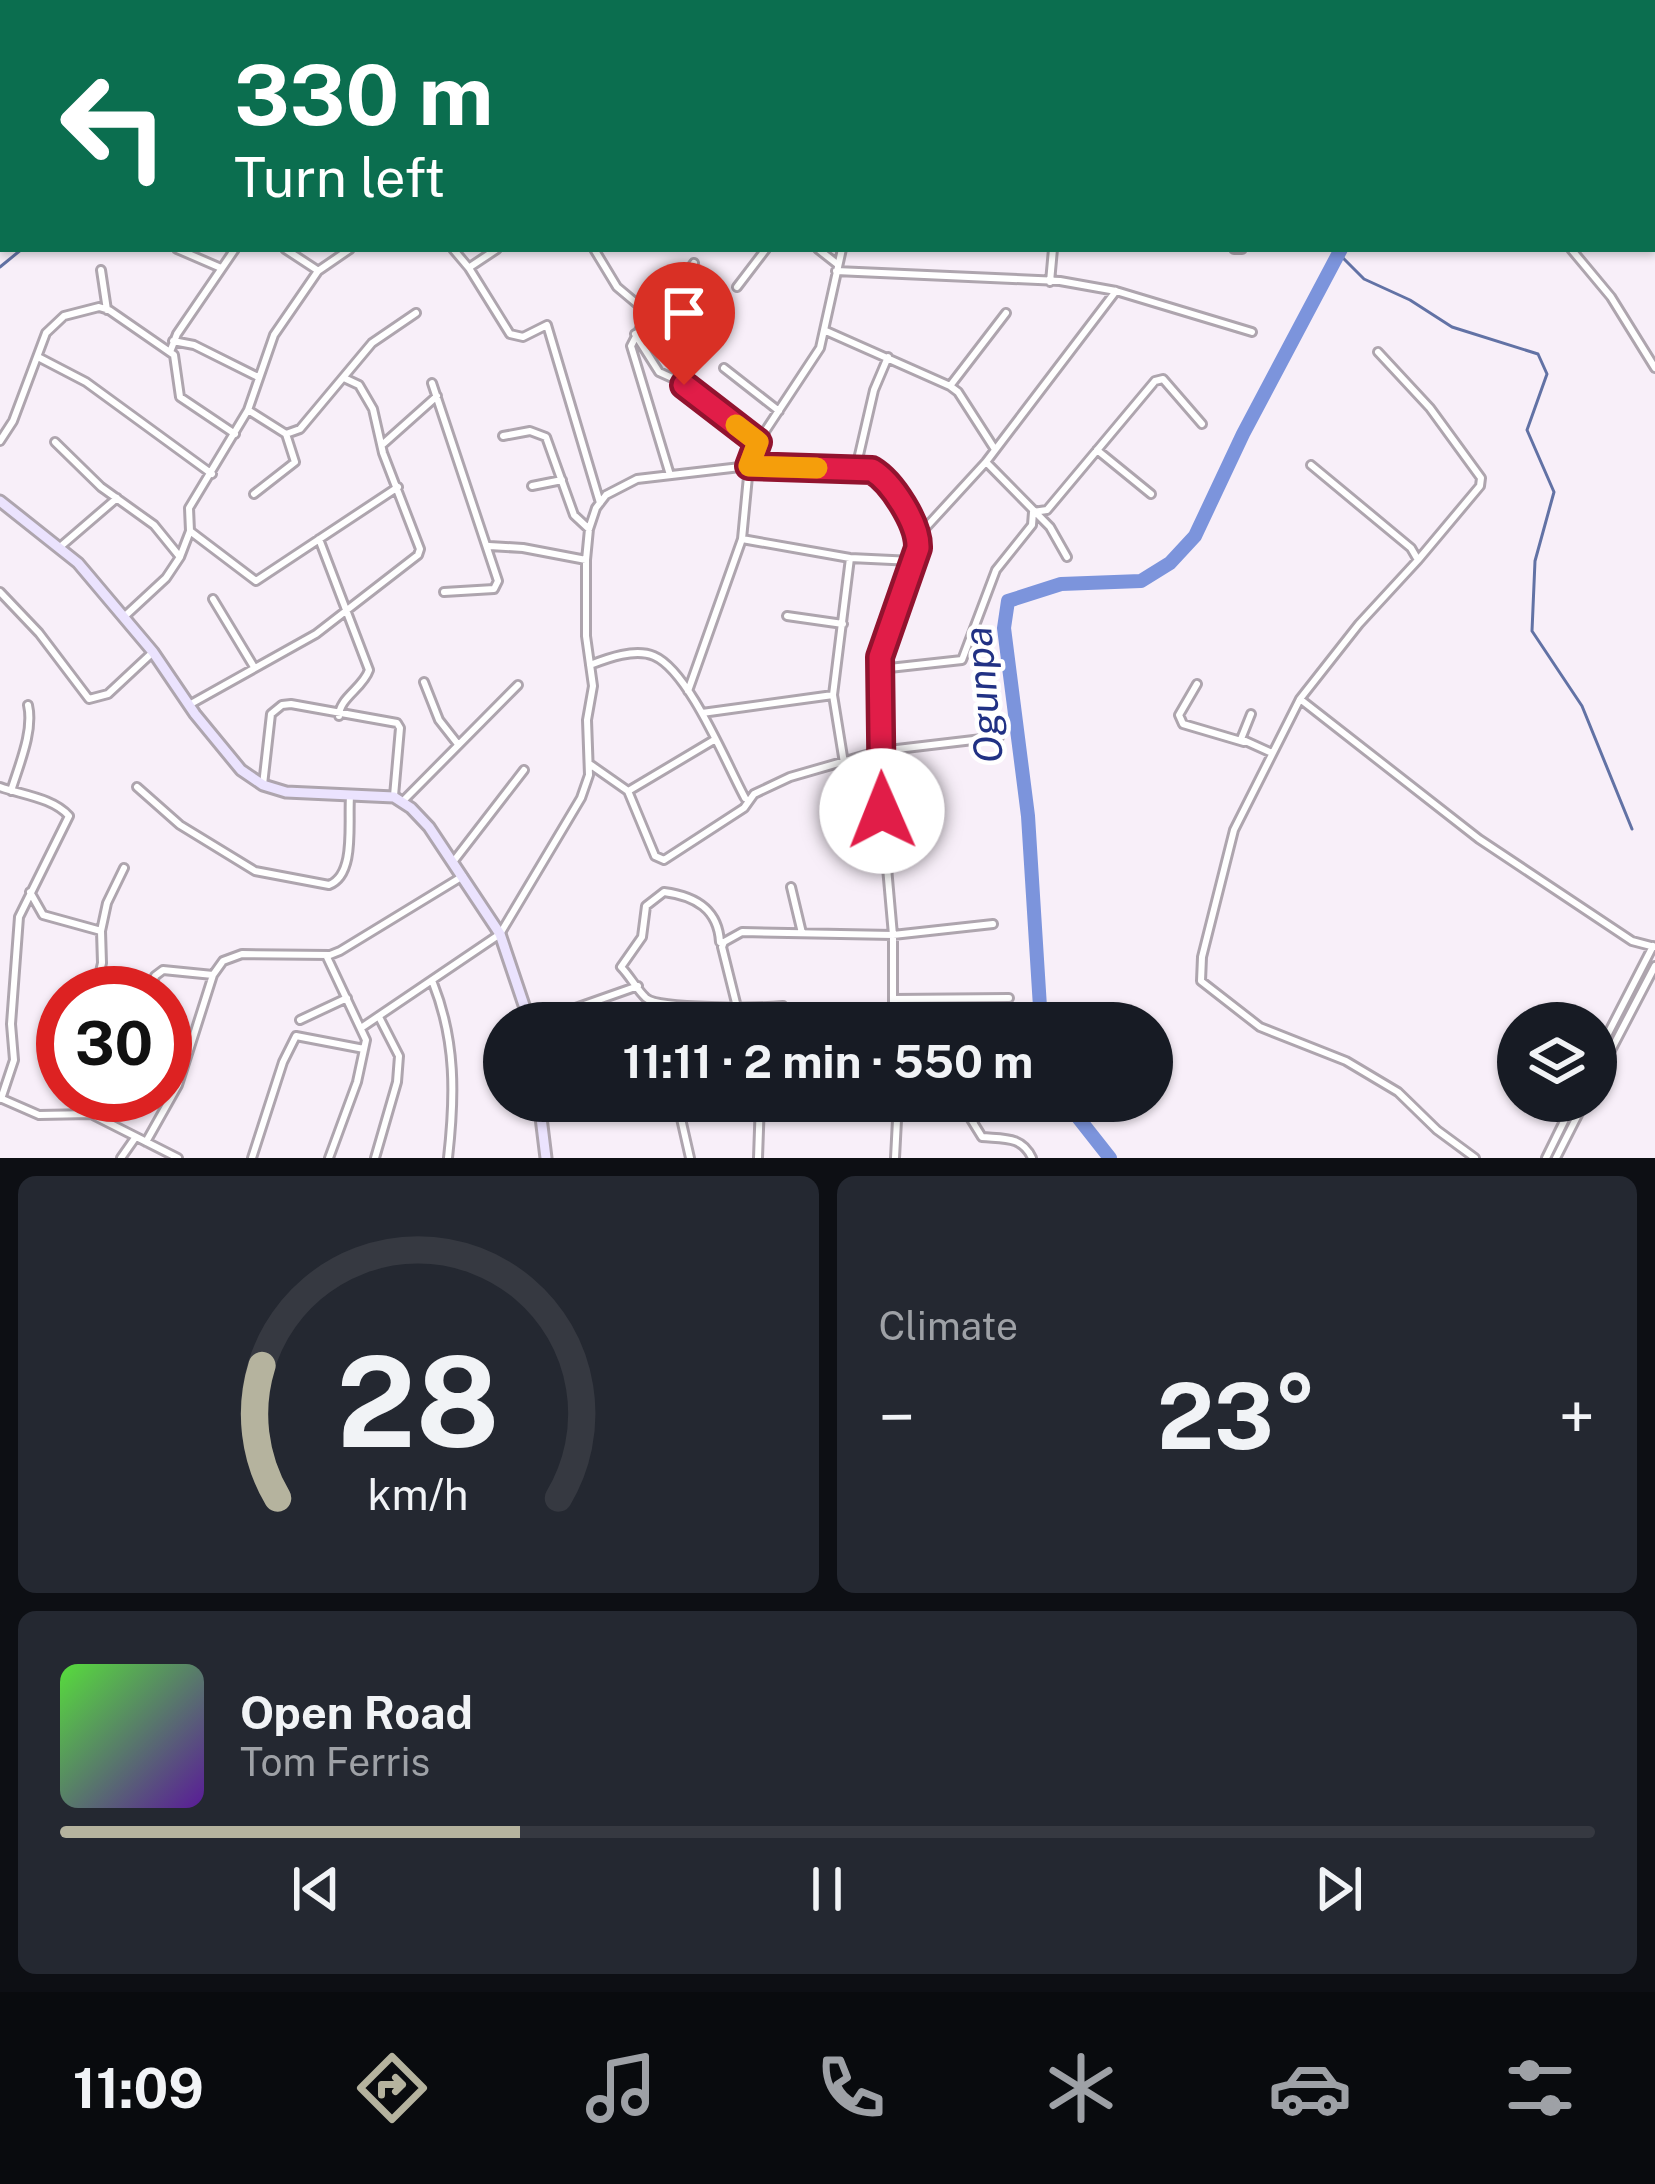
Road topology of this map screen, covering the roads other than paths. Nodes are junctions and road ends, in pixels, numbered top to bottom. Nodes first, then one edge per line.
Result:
1 (184, 252) edge
2 (234, 252) edge
3 (289, 252) edge
4 (346, 252) edge
5 (456, 252) edge
6 (493, 252) edge
7 (597, 252) edge
8 (764, 252) edge
9 (821, 252) edge
10 (841, 252) edge
11 (1053, 252) edge
12 (1573, 252) edge
13 (694, 263) dead end
14 (221, 268) junction
15 (470, 268) junction
16 (836, 268) junction
17 (101, 270) dead end
18 (317, 271) junction
19 (1050, 282) junction
20 (737, 286) dead end
21 (1116, 291) junction
22 (107, 310) junction
23 (416, 313) dead end
24 (648, 313) junction
25 (1006, 313) dead end
26 (826, 331) junction
27 (1252, 332) dead end
28 (635, 334) junction
29 (173, 341) junction
30 (170, 352) junction
31 (1378, 352) dead end
32 (38, 357) junction
33 (888, 357) junction
34 (724, 368) dead end
35 (1655, 368) edge
36 (259, 378) junction
37 (344, 378) junction
38 (432, 383) dead end
39 (950, 386) junction
40 (436, 396) junction
41 (248, 410) junction
42 (778, 411) junction
43 (1202, 424) dead end
44 (236, 434) junction
45 (286, 434) junction
46 (503, 436) dead end
47 (0, 441) edge
48 (55, 442) dead end
49 (758, 442) junction
50 (382, 445) junction
51 (994, 449) junction
52 (1097, 450) junction
53 (986, 462) junction
54 (749, 466) junction
55 (1311, 466) dead end
56 (856, 469) junction
57 (212, 474) junction
58 (670, 475) junction
59 (562, 480) junction
60 (532, 485) dead end
61 (398, 487) junction
62 (254, 494) dead end
63 (1151, 494) dead end
64 (117, 498) junction
65 (0, 501) edge
66 (600, 503) junction
67 (1033, 512) junction
68 (589, 529) junction
69 (190, 531) junction
70 (919, 535) junction
71 (319, 539) junction
72 (742, 539) junction
73 (489, 546) junction
74 (60, 547) junction
75 (180, 557) junction
76 (1067, 557) dead end
77 (850, 558) junction
78 (586, 560) junction
79 (1418, 560) junction
80 (913, 561) junction
81 (445, 592) dead end
82 (213, 599) dead end
83 (2, 600) edge
84 (348, 613) junction
85 (125, 616) junction
86 (787, 616) dead end
87 (843, 624) junction
88 (153, 652) junction
89 (590, 664) junction
90 (254, 667) junction
91 (880, 669) junction
92 (424, 682) dead end
93 (1197, 684) dead end
94 (518, 685) dead end
95 (688, 691) junction
96 (833, 695) junction
97 (1300, 698) junction
98 (28, 705) dead end
99 (189, 705) junction
100 (702, 712) junction
101 (1251, 714) dead end
102 (339, 716) junction
103 (999, 737) dead end
104 (715, 740) junction
105 (1244, 742) junction
106 (457, 743) junction
107 (880, 751) junction
108 (1272, 753) junction
109 (590, 764) junction
110 (844, 764) junction
111 (524, 770) dead end
112 (263, 785) junction
113 (0, 787) edge
114 (137, 787) dead end
115 (11, 791) junction
116 (628, 791) junction
117 (350, 797) junction
118 (398, 799) junction
119 (746, 799) junction
120 (453, 862) junction
121 (124, 868) dead end
122 (463, 876) junction
123 (791, 886) dead end
124 (30, 892) junction
125 (22, 907) junction
126 (38, 909) junction
127 (993, 924) dead end
128 (101, 931) junction
129 (802, 933) junction
130 (500, 934) junction
131 (893, 935) junction
132 (724, 942) junction
133 (1654, 945) edge
134 (326, 955) junction
135 (101, 966) edge
136 (1655, 966) edge
137 (192, 974) edge
138 (212, 976) junction
139 (433, 983) junction
140 (638, 986) junction
141 (347, 998) junction
142 (1009, 998) dead end
143 (891, 1000) joint
144 (525, 1002) edge
145 (592, 1002) edge
146 (653, 1002) edge
147 (734, 1002) edge
148 (1617, 1016) edge
149 (379, 1017) junction
150 (300, 1020) dead end
151 (362, 1028) junction
152 (1617, 1039) edge
153 (364, 1049) junction
154 (0, 1099) edge
155 (36, 1114) edge
156 (106, 1122) edge
157 (542, 1122) edge
158 (682, 1122) edge
159 (759, 1122) edge
160 (897, 1122) edge
161 (975, 1122) edge
162 (1564, 1122) edge
163 (1574, 1122) edge
164 (135, 1138) junction
165 (146, 1142) junction
166 (121, 1158) edge
167 (178, 1158) edge
168 (252, 1158) edge
169 (329, 1158) edge
170 (375, 1158) edge
171 (448, 1158) edge
172 (546, 1158) edge
173 (690, 1158) edge
174 (758, 1158) edge
175 (895, 1158) edge
176 (1032, 1158) edge
177 (1475, 1158) edge
178 (1546, 1158) edge
179 (1556, 1158) edge

1 - 14 street
2 - 14 street
3 - 18 street
4 - 18 street
5 - 15 street
6 - 15 street
7 - 24 street
8 - 20 street
9 - 16 street
10 - 16 street
11 - 19 street
12 - 35 street
13 - 24 street
14 - 29 street
15 - 66 street
16 - 19 street
16 - 26 street
17 - 22 street
18 - 36 street
19 - 21 street
21 - 27 street
21 - 51 street
22 - 30 street
22 - 32 street
23 - 37 street
24 - 28 street
25 - 39 street
26 - 33 street
26 - 42 street
28 - 49 street
28 - 58 street
29 - 30 street
29 - 36 street
30 - 44 street
31 - 79 street
32 - 47 street
32 - 57 street
33 - 39 street
33 - 56 street
34 - 42 street
36 - 41 street
37 - 45 street
37 - 50 street
38 - 40 street
39 - 51 street
40 - 50 street
40 - 73 street
41 - 44 street
41 - 45 street
42 - 49 street
43 - 52 street
44 - 57 street
45 - 62 street
46 - 59 street
48 - 64 street
49 - 54 street
50 - 61 street
51 - 53 street
52 - 63 street
52 - 67 street
53 - 67 street
53 - 70 street
54 - 56 street
54 - 58 street
54 - 72 street
55 - 79 street
56 - 70 street
57 - 69 street
58 - 66 street
59 - 60 street
59 - 68 street
61 - 71 street
61 - 84 street
64 - 74 street
64 - 75 street
65 - 74 street
66 - 68 street
67 - 76 street
67 - 91 street
68 - 78 street
69 - 71 street
69 - 75 street
70 - 80 street
71 - 84 street
72 - 77 street
72 - 95 street
73 - 78 street
73 - 81 street
74 - 85 street
75 - 85 street
77 - 80 street
77 - 87 street
78 - 89 street
79 - 97 street
80 - 91 street
82 - 90 street
83 - 88 street
84 - 90 street
84 - 102 street
85 - 88 street
86 - 87 street
87 - 96 street
88 - 99 street
89 - 95 street
89 - 109 street
90 - 99 street
91 - 107 street
92 - 106 street
93 - 105 street
94 - 106 street
95 - 100 street
96 - 100 street
96 - 110 street
97 - 108 street
97 - 133 street
98 - 115 street
99 - 112 street
100 - 104 street
101 - 105 street
102 - 112 street
102 - 118 street
103 - 107 street
104 - 116 street
104 - 119 street
105 - 108 street
106 - 118 street
107 - 110 street
107 - 131 street
108 - 177 street
109 - 116 street
109 - 130 street
110 - 119 street
111 - 120 street
112 - 117 street
113 - 115 street
114 - 117 street
115 - 124 street
116 - 119 street
117 - 118 street
118 - 120 street
120 - 122 street
121 - 128 street
122 - 130 street
122 - 134 street
123 - 129 street
124 - 125 street
124 - 126 street
125 - 126 street
125 - 154 street
126 - 128 street
127 - 131 street
128 - 135 street
129 - 131 street
129 - 132 street
130 - 139 street
130 - 144 street
131 - 143 street
132 - 140 street
132 - 147 street
133 - 148 street
134 - 138 street
134 - 141 street
136 - 152 street
137 - 138 street
138 - 165 street
139 - 149 street
139 - 171 street
140 - 145 street
140 - 146 street
141 - 150 street
141 - 151 street
142 - 143 street
149 - 151 street
149 - 170 street
151 - 153 street
153 - 168 street
153 - 169 street
154 - 155 street
156 - 164 street
157 - 172 street
158 - 173 street
159 - 174 street
160 - 175 street
161 - 176 street
162 - 178 street
163 - 179 street
164 - 165 street
164 - 166 street
165 - 167 street

